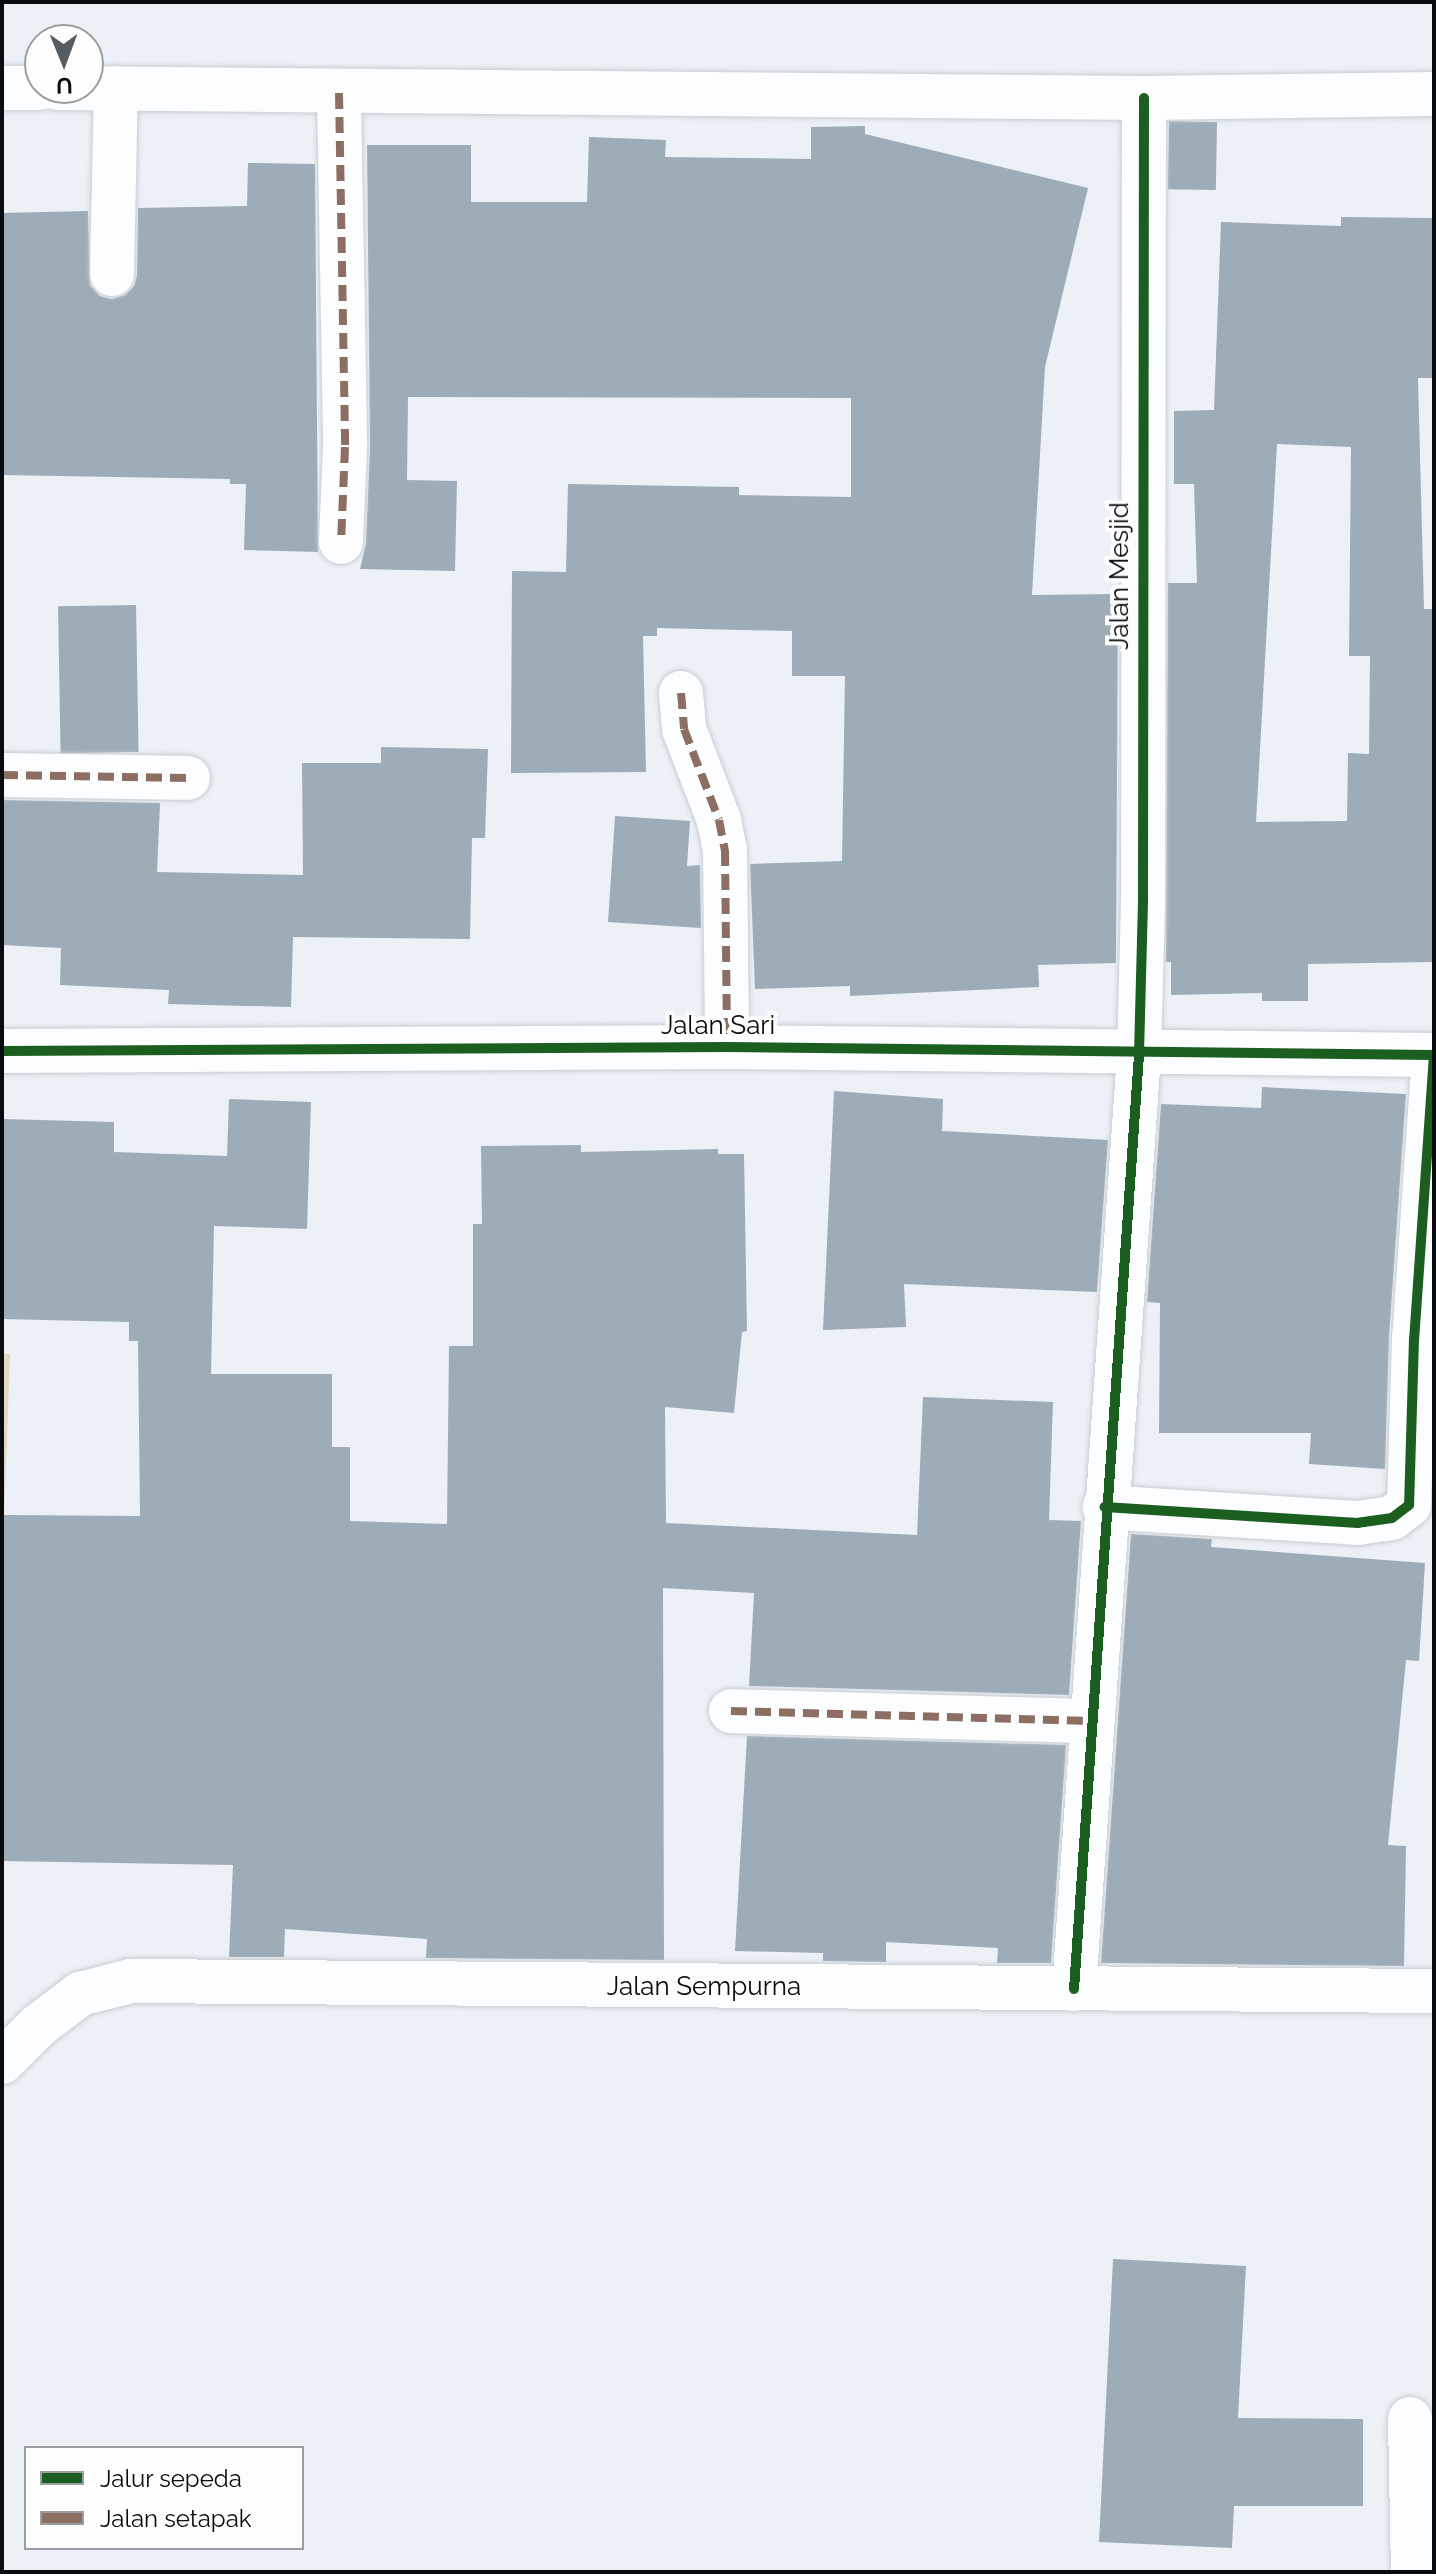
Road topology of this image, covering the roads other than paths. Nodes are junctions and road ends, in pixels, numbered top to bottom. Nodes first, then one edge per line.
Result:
1 (2, 88) edge
2 (24, 88) edge
3 (104, 88) edge
4 (116, 88) junction
5 (339, 93) junction
6 (1434, 94) edge
7 (1144, 98) junction
8 (112, 274) dead end
9 (341, 542) dead end
10 (681, 693) dead end
11 (2, 775) edge
12 (188, 778) dead end
13 (727, 1047) junction
14 (2, 1051) edge
15 (1139, 1054) junction
16 (1434, 1055) edge
17 (1105, 1507) junction
18 (731, 1711) dead end
19 (1091, 1721) junction
20 (1074, 1989) junction
21 (1434, 1991) edge
22 (2, 2062) edge
23 (1410, 2419) dead end
24 (1413, 2572) edge

1 - 2 street
3 - 4 street
4 - 5 street
4 - 8 street
5 - 7 street
5 - 9 street
6 - 7 street
7 - 15 street, Jalan Mesjid
10 - 13 street
11 - 12 street
13 - 14 street, Jalan Sari
13 - 15 street, Jalan Sari
15 - 16 street, Jalan Sari
15 - 17 street, Jalan Mesjid
16 - 17 street
17 - 19 street, Jalan Mesjid
18 - 19 street
19 - 20 street, Jalan Mesjid
20 - 21 street, Jalan Sempurna
20 - 22 street, Jalan Sempurna
23 - 24 street

